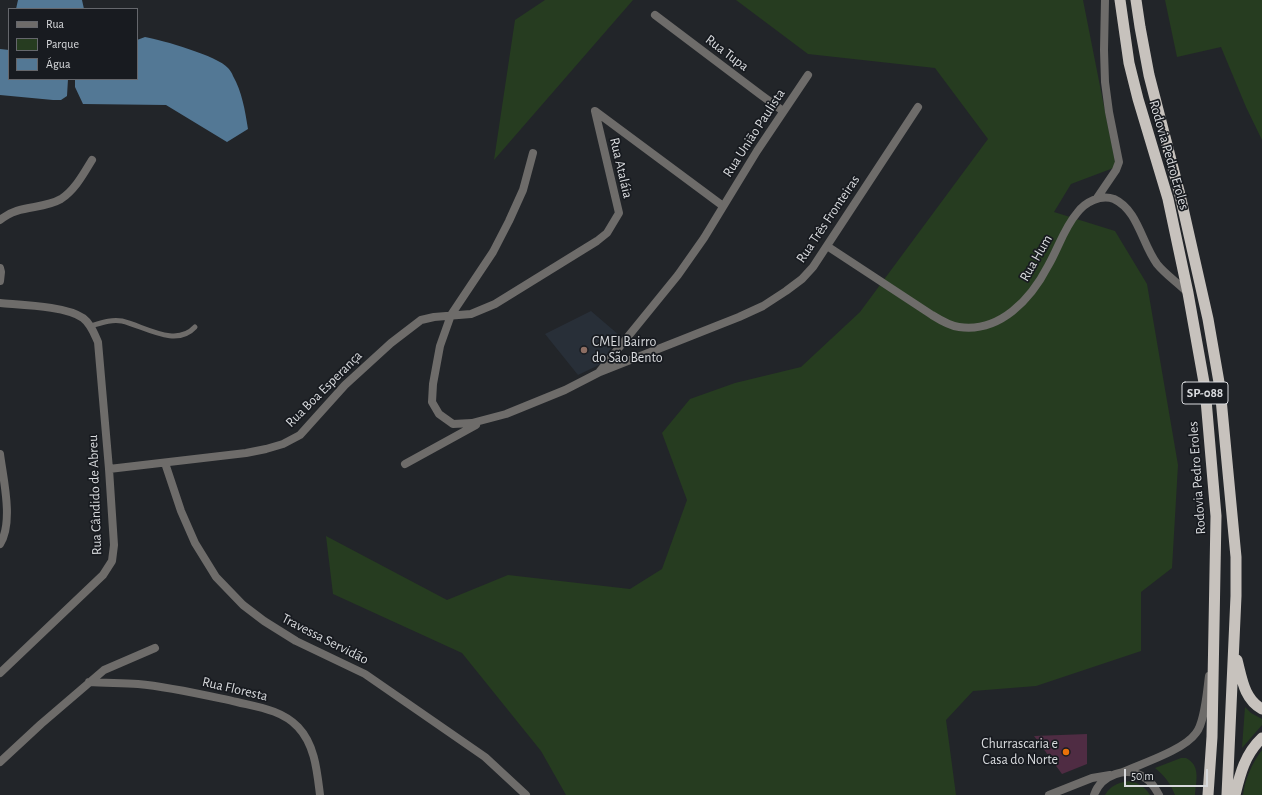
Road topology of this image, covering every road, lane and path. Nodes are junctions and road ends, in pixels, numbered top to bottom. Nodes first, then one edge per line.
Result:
1 (1105, 0) edge
2 (1120, 0) edge
3 (1136, 0) edge
4 (655, 15) dead end
5 (808, 75) dead end
6 (918, 106) dead end
7 (783, 111) junction
8 (533, 153) dead end
9 (92, 160) dead end
10 (1098, 198) junction
11 (724, 206) junction
12 (0, 220) edge
13 (827, 246) junction
14 (0, 268) edge
15 (0, 281) edge
16 (1188, 293) junction
17 (0, 303) edge
18 (451, 315) junction
19 (91, 326) junction
20 (195, 327) dead end
21 (600, 372) junction
22 (485, 420) junction
23 (0, 454) edge
24 (165, 463) junction
25 (405, 464) dead end
26 (109, 469) junction
27 (0, 544) edge
28 (1214, 647) junction
29 (155, 648) dead end
30 (1234, 648) junction
31 (0, 673) edge
32 (89, 682) junction
33 (1262, 709) edge
34 (1262, 738) edge
35 (0, 762) edge
36 (1123, 772) junction
37 (1112, 775) junction
38 (320, 795) edge
39 (526, 795) edge
40 (1049, 795) edge
41 (1094, 795) edge
42 (1159, 795) edge
43 (1208, 795) edge
44 (1226, 795) edge
45 (1235, 795) edge

1 - 10 street
2 - 16 highway, Rodovia Pedro Eroles / SP-088
3 - 30 highway, Rodovia Pedro Eroles / SP-088
4 - 7 street, Rua Tupa
5 - 7 street, Rua União Paulista
6 - 13 street, Rua Três Fronteiras
7 - 11 street, Rua União Paulista
8 - 18 street, Rua Três Fronteiras
9 - 12 street
10 - 13 street, Rua Hum
10 - 16 street
11 - 18 street, Rua Ataláia
11 - 21 street, Rua Três Fronteiras
13 - 21 street, Rua Três Fronteiras
14 - 15 street
16 - 28 highway, Rodovia Pedro Eroles / SP-088
17 - 19 street
18 - 22 street, Rua Três Fronteiras
18 - 24 street, Rua Boa Esperança
19 - 20 lane
19 - 26 street, Rua Cândido de Abreu
21 - 22 street, Rua Três Fronteiras
22 - 25 street
23 - 27 street
24 - 26 street, Rua Boa Esperança
24 - 39 street, Travessa Servidão
26 - 31 street, Rua Cândido de Abreu
28 - 36 street
28 - 43 highway, Rodovia Pedro Eroles / SP-088
29 - 32 street
30 - 33 highway
30 - 44 highway, Rodovia Pedro Eroles / SP-088
32 - 35 street
32 - 38 street, Rua Floresta
34 - 45 highway
36 - 37 street
36 - 42 street
37 - 40 street
37 - 41 street

